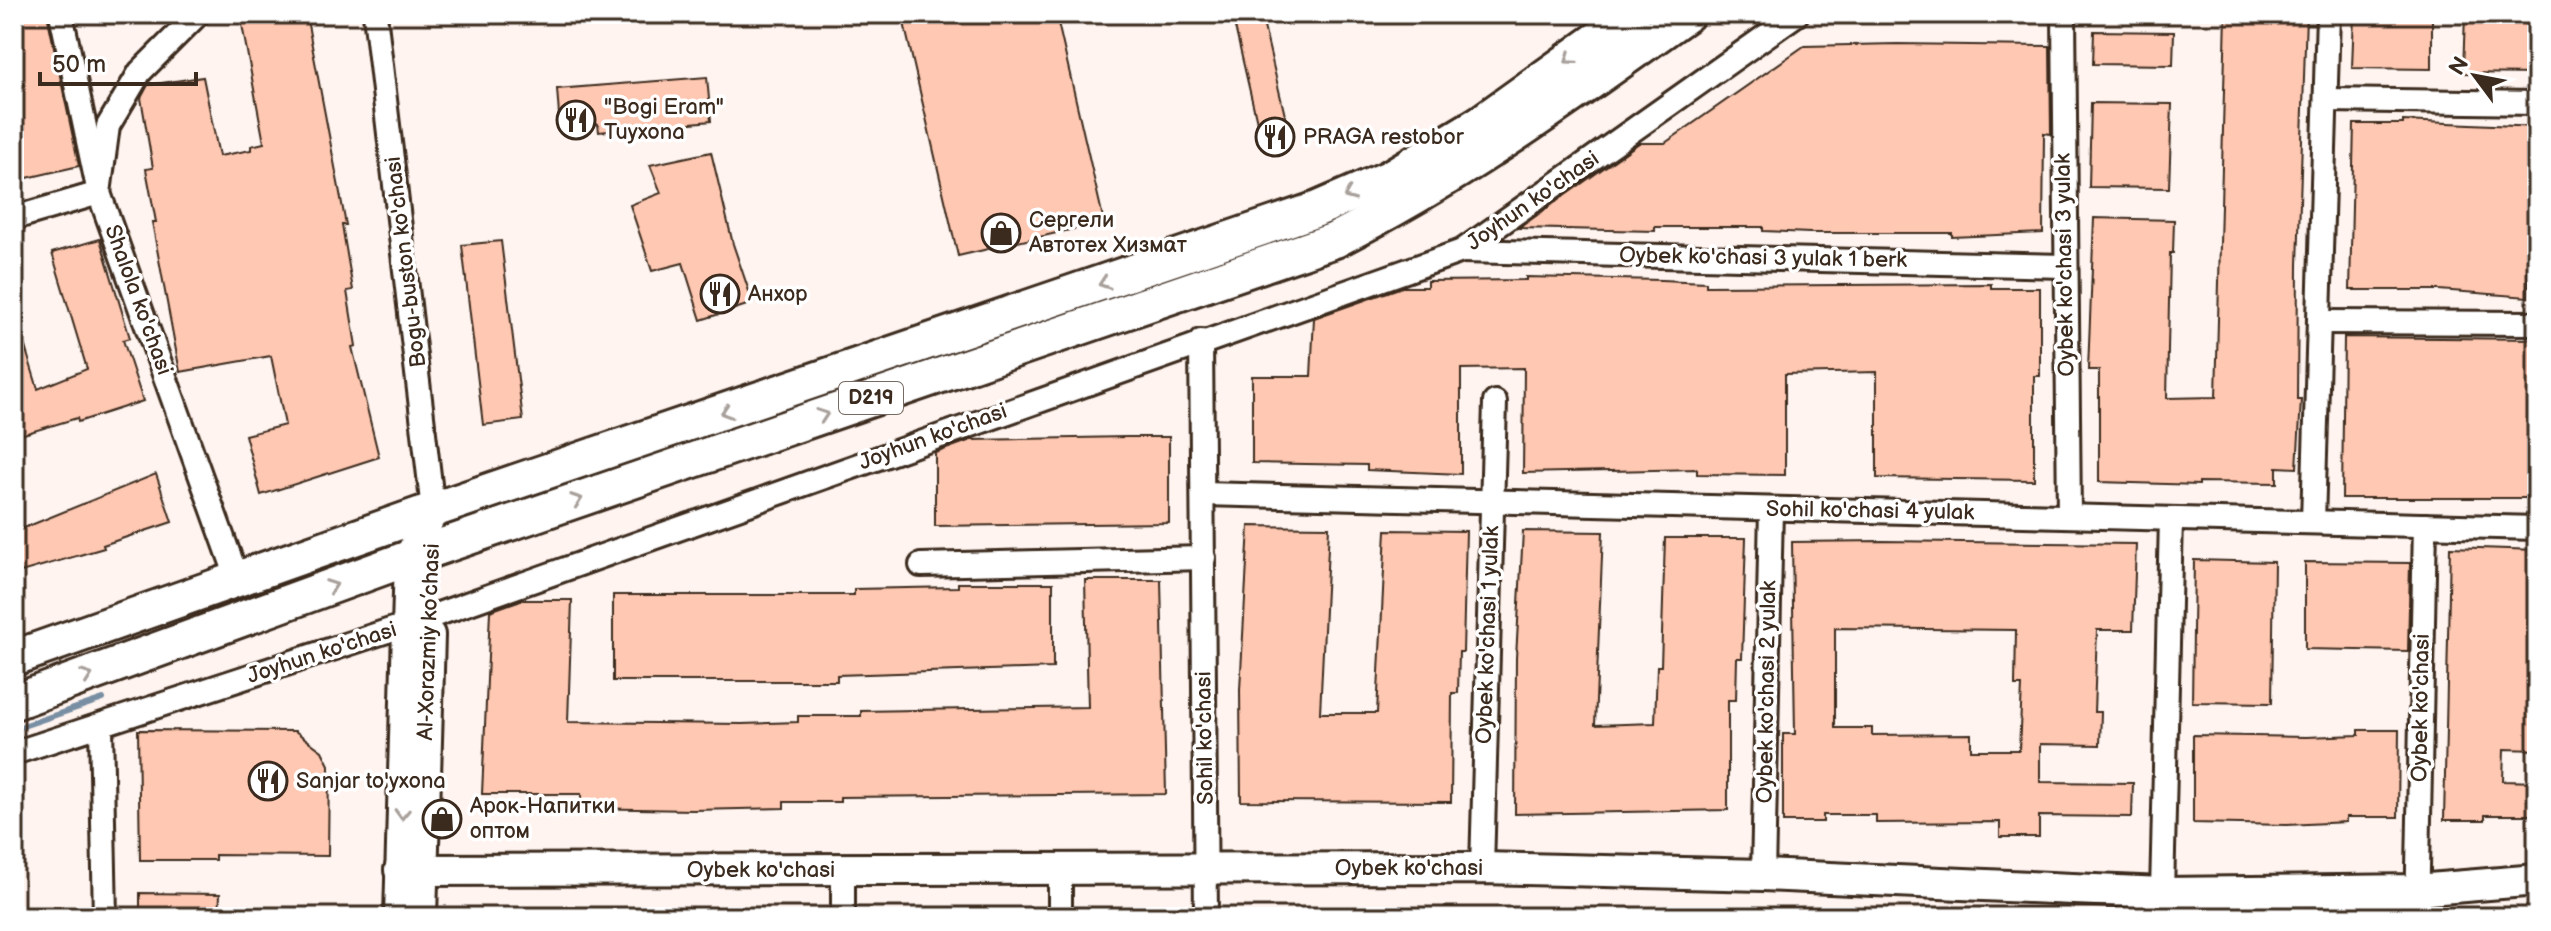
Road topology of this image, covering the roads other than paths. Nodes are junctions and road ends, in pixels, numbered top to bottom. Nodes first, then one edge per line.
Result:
1 (61, 14) edge
2 (198, 14) edge
3 (375, 14) edge
4 (1633, 14) edge
5 (1687, 14) edge
6 (1797, 14) edge
7 (2064, 14) edge
8 (2328, 14) edge
9 (2327, 100) junction
10 (2537, 103) edge
11 (99, 193) junction
12 (14, 218) edge
13 (1462, 251) junction
14 (2064, 266) junction
15 (2321, 322) junction
16 (2537, 323) edge
17 (1201, 341) junction
18 (1495, 402) dead end
19 (1203, 494) junction
20 (1492, 499) junction
21 (1771, 509) junction
22 (433, 510) junction
23 (2069, 516) junction
24 (2171, 519) junction
25 (2313, 522) junction
26 (2425, 525) junction
27 (2537, 528) edge
28 (421, 554) junction
29 (1204, 558) junction
30 (921, 565) dead end
31 (238, 580) junction
32 (419, 620) junction
33 (14, 658) edge
34 (14, 702) edge
35 (101, 726) junction
36 (14, 753) edge
37 (1482, 868) junction
38 (1060, 869) junction
39 (1207, 869) junction
40 (411, 870) junction
41 (843, 870) junction
42 (1763, 875) junction
43 (2537, 880) edge
44 (2162, 893) junction
45 (2417, 904) edge
46 (105, 917) edge
47 (400, 917) edge
48 (421, 917) edge
49 (843, 917) edge
50 (1060, 917) edge
51 (1206, 917) edge

1 - 11 street, Shalola ko'chasi
2 - 11 street
3 - 22 street, Bogu-buston ko'chasi
4 -> 22 main road, D219
28 -> 5 main road, D219
6 - 13 street, Joyhun ko'chasi
7 - 14 street, Oybek ko'chasi 3 yulak
8 - 9 street
9 - 10 street
9 - 15 street
11 - 12 street
11 - 31 street, Shalola ko'chasi
13 - 14 street, Oybek ko'chasi 3 yulak 1 berk
13 - 17 street, Joyhun ko'chasi
14 - 23 street, Oybek ko'chasi 3 yulak
15 - 16 street
15 - 25 street
17 - 19 street, Sohil ko'chasi
17 - 32 street, Joyhun ko'chasi
18 - 20 street, Oybek ko'chasi 1 yulak
19 - 20 street, Sohil ko'chasi 4 yulak
19 - 29 street, Sohil ko'chasi
20 - 21 street, Sohil ko'chasi 4 yulak
20 - 37 street, Oybek ko'chasi 1 yulak
21 - 23 street, Sohil ko'chasi 4 yulak
21 - 42 street, Oybek ko'chasi 2 yulak
22 - 28 street
22 - 31 main road, D219
23 - 24 street, Sohil ko'chasi 4 yulak
24 - 25 street, Sohil ko'chasi 4 yulak
24 - 44 street
25 - 26 street, Sohil ko'chasi 4 yulak
26 - 27 street, Sohil ko'chasi 4 yulak
26 - 45 street, Oybek ko'chasi
28 - 32 street, Al-Xorazmiy ko’chasi
34 -> 28 main road, D219
29 - 30 street
29 - 39 street, Sohil ko'chasi
31 - 33 main road, D219
32 - 35 street, Joyhun ko'chasi
32 - 40 street, Al-Xorazmiy ko’chasi
35 - 36 street, Joyhun ko'chasi
35 - 46 street
37 - 39 street, Oybek ko'chasi
37 - 42 street, Oybek ko'chasi
38 - 39 street, Oybek ko'chasi
38 - 41 street, Oybek ko'chasi
38 - 50 street
39 - 51 street, Sohil ko'chasi
40 - 41 street, Oybek ko'chasi
40 - 47 street, Al-Xorazmiy ko’chasi
40 - 48 street, Al-Xorazmiy ko’chasi
41 - 49 street
42 - 44 street, Oybek ko'chasi
43 - 45 street, Oybek ko'chasi
44 - 45 street, Oybek ko'chasi

